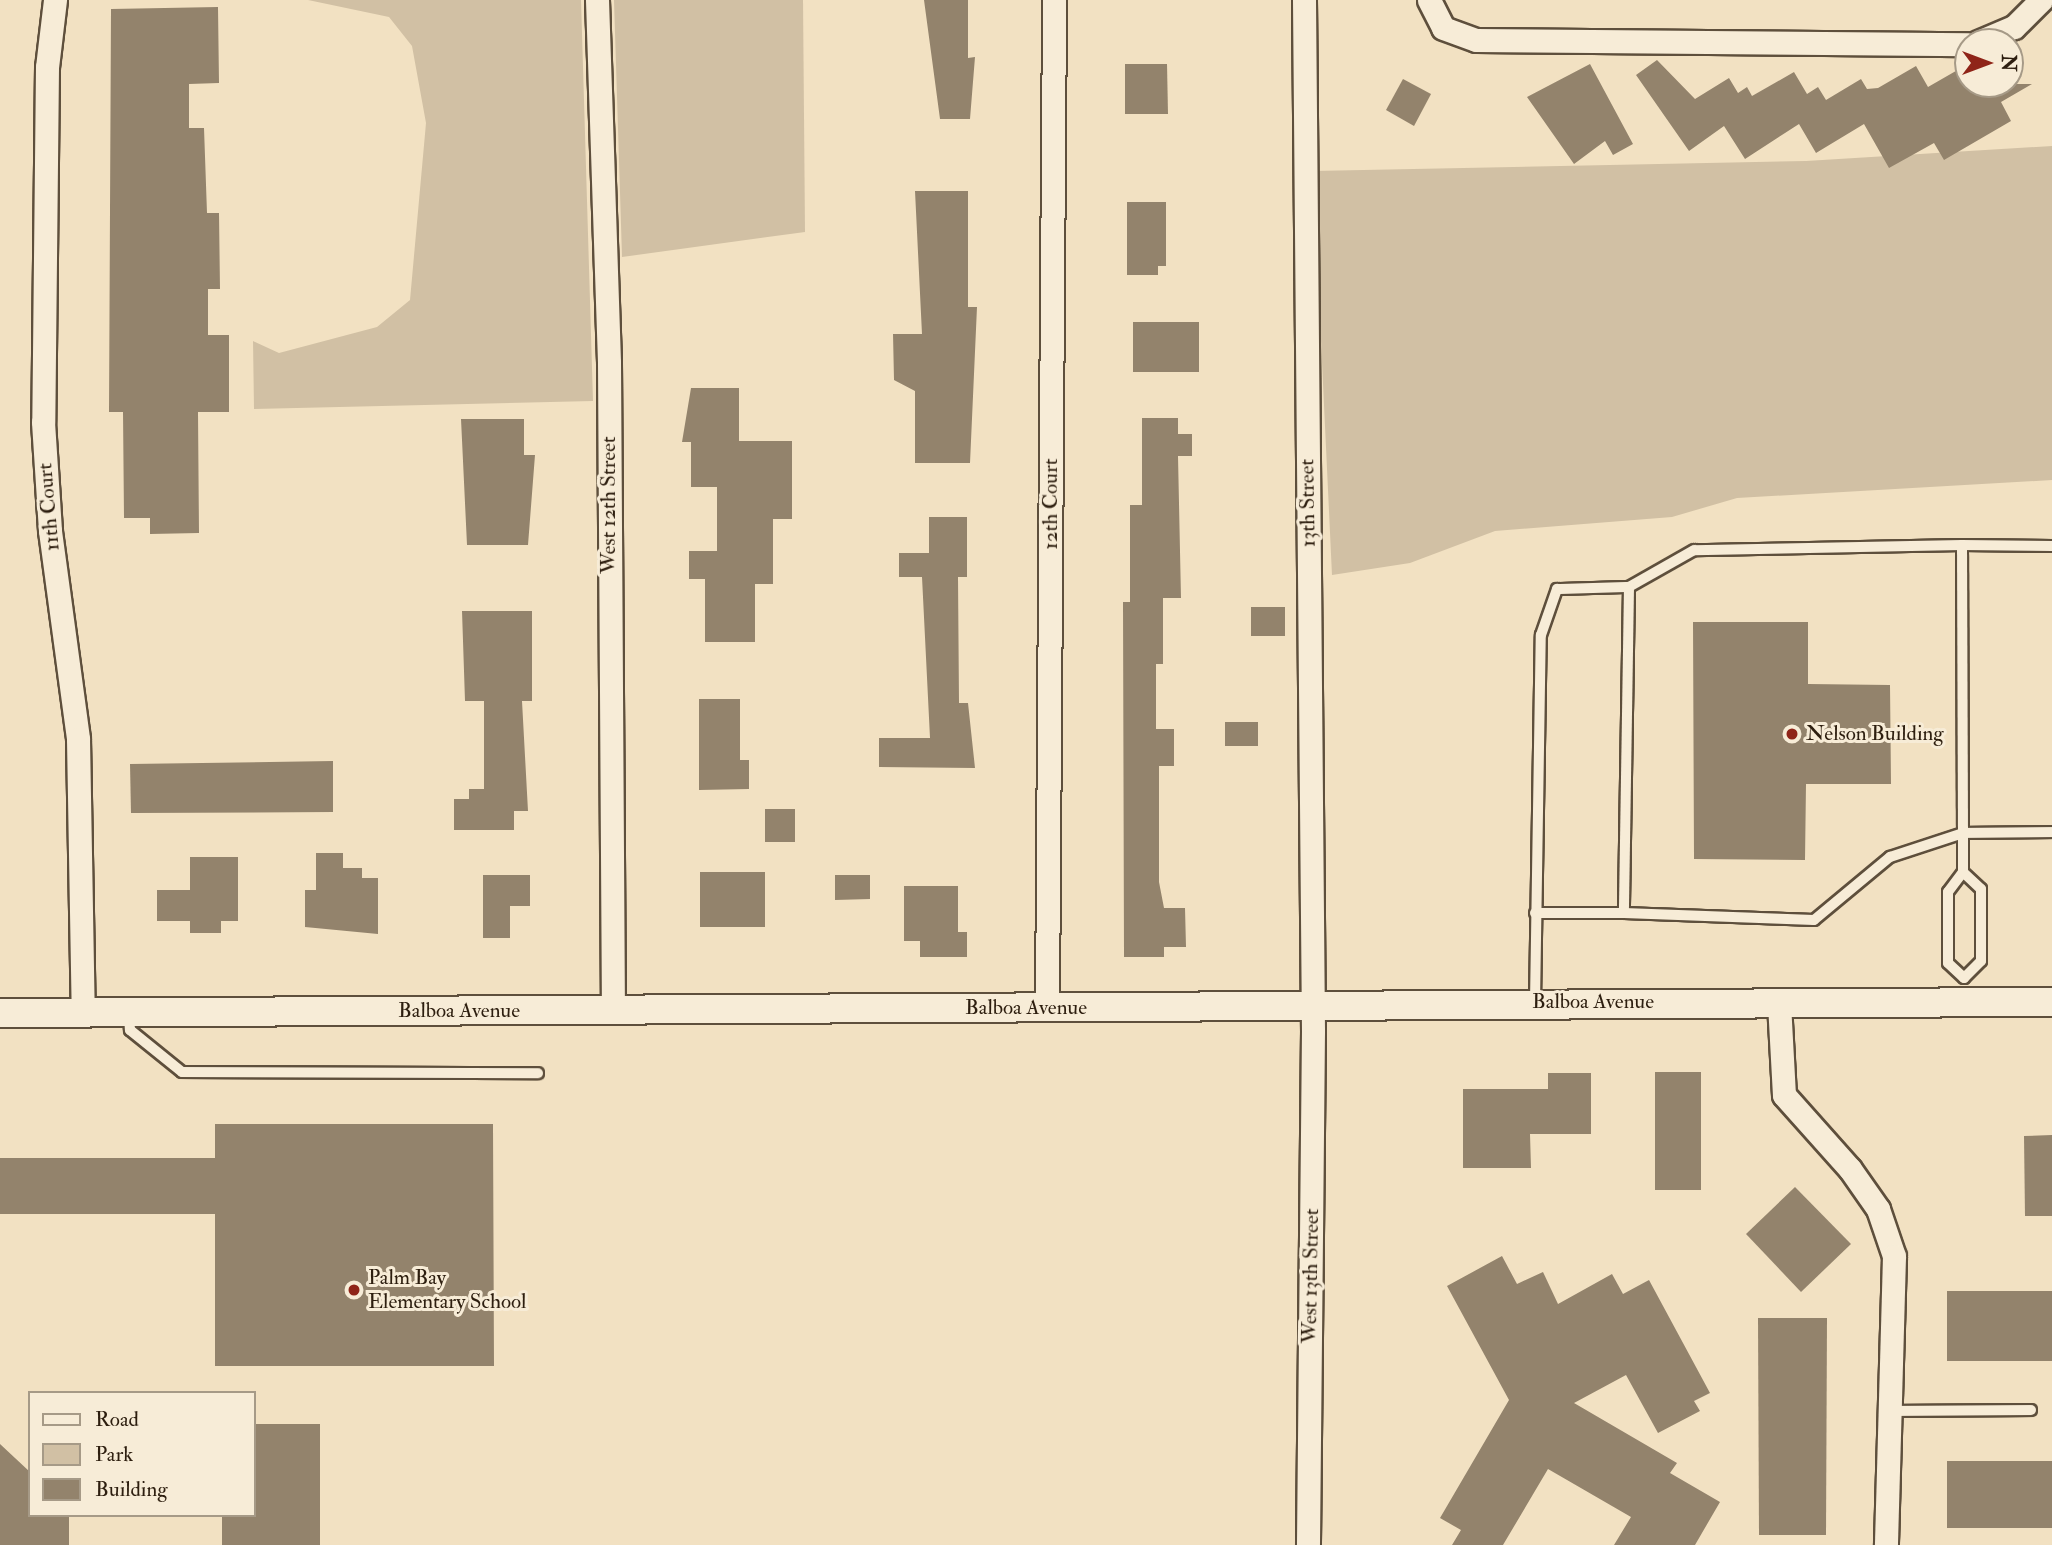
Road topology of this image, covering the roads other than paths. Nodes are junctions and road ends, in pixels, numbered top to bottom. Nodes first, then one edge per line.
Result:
1 (55, 0) edge
2 (597, 0) edge
3 (1054, 0) edge
4 (1304, 0) edge
5 (1429, 0) edge
6 (2042, 0) edge
7 (2012, 28) edge
8 (1954, 44) edge
9 (1962, 545) junction
10 (2052, 546) edge
11 (1629, 587) junction
12 (2052, 832) edge
13 (1963, 833) junction
14 (1963, 872) junction
15 (1535, 912) junction
16 (1624, 913) junction
17 (1963, 990) junction
18 (1535, 1002) junction
19 (2052, 1002) edge
20 (1779, 1003) junction
21 (1313, 1006) junction
22 (1048, 1007) junction
23 (613, 1011) junction
24 (0, 1013) edge
25 (83, 1013) junction
26 (129, 1013) junction
27 (538, 1073) dead end
28 (2031, 1410) dead end
29 (1890, 1411) junction
30 (1308, 1545) edge
31 (1886, 1545) edge

1 - 25 street, 11th Court
2 - 23 street, West 12th Street
3 - 22 street, 12th Court
4 - 21 street, 13th Street
5 - 8 street
6 - 7 street
9 - 10 lane
9 - 11 lane
9 - 13 lane
11 - 15 lane
11 - 16 lane
12 - 13 lane
13 - 14 lane
13 - 16 lane
14 - 17 lane
14 - 17 lane
15 - 16 lane
15 - 18 lane
17 - 19 street, Balboa Avenue
17 - 20 street, Balboa Avenue
18 - 20 street, Balboa Avenue
18 - 21 street, Balboa Avenue
20 - 29 street
21 - 22 street, Balboa Avenue
21 - 30 street, West 13th Street
22 - 23 street, Balboa Avenue
23 - 26 street, Balboa Avenue
24 - 25 street, Balboa Avenue
25 - 26 street, Balboa Avenue
26 - 27 lane
28 - 29 lane
29 - 31 street

